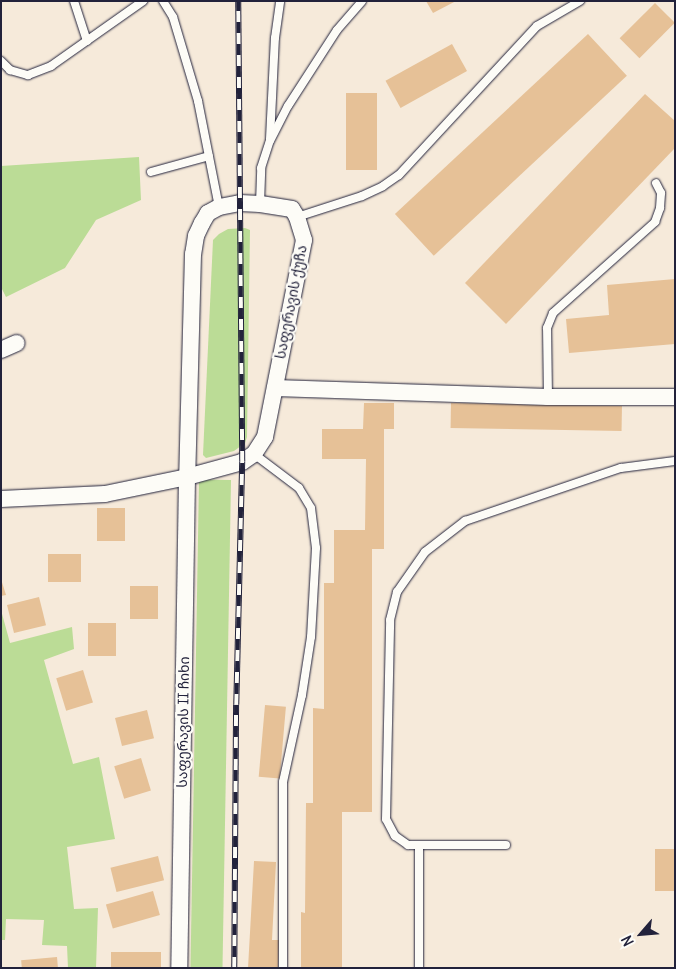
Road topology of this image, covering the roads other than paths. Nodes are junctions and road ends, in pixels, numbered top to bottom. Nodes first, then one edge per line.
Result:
1 (74, 1) edge
2 (143, 1) edge
3 (163, 1) edge
4 (280, 1) edge
5 (362, 1) edge
6 (580, 1) edge
7 (87, 41) junction
8 (1, 61) edge
9 (270, 141) junction
10 (209, 156) junction
11 (151, 172) dead end
12 (656, 183) dead end
13 (260, 204) junction
14 (219, 207) junction
15 (298, 217) junction
16 (17, 343) dead end
17 (1, 350) edge
18 (275, 388) junction
19 (548, 397) junction
20 (675, 397) edge
21 (254, 454) junction
22 (675, 460) edge
23 (187, 477) junction
24 (1, 498) edge
25 (419, 845) junction
26 (506, 845) dead end
27 (179, 968) edge
28 (283, 968) edge
29 (419, 968) edge

1 - 7 lane
2 - 7 lane
3 - 10 lane
4 - 9 lane
5 - 9 lane
6 - 15 lane
7 - 8 lane
9 - 13 lane
10 - 11 lane
10 - 14 lane
12 - 19 lane
13 - 14 street
13 - 15 street
14 - 23 street
15 - 18 street, საფერავის ქუჩა
16 - 17 street
18 - 19 street
18 - 21 street, საფერავის ქუჩა
19 - 20 street
21 - 23 street
21 - 28 lane
22 - 25 lane
23 - 24 street
23 - 27 street, საფერავის II ჩიხი
25 - 26 lane
25 - 29 lane

